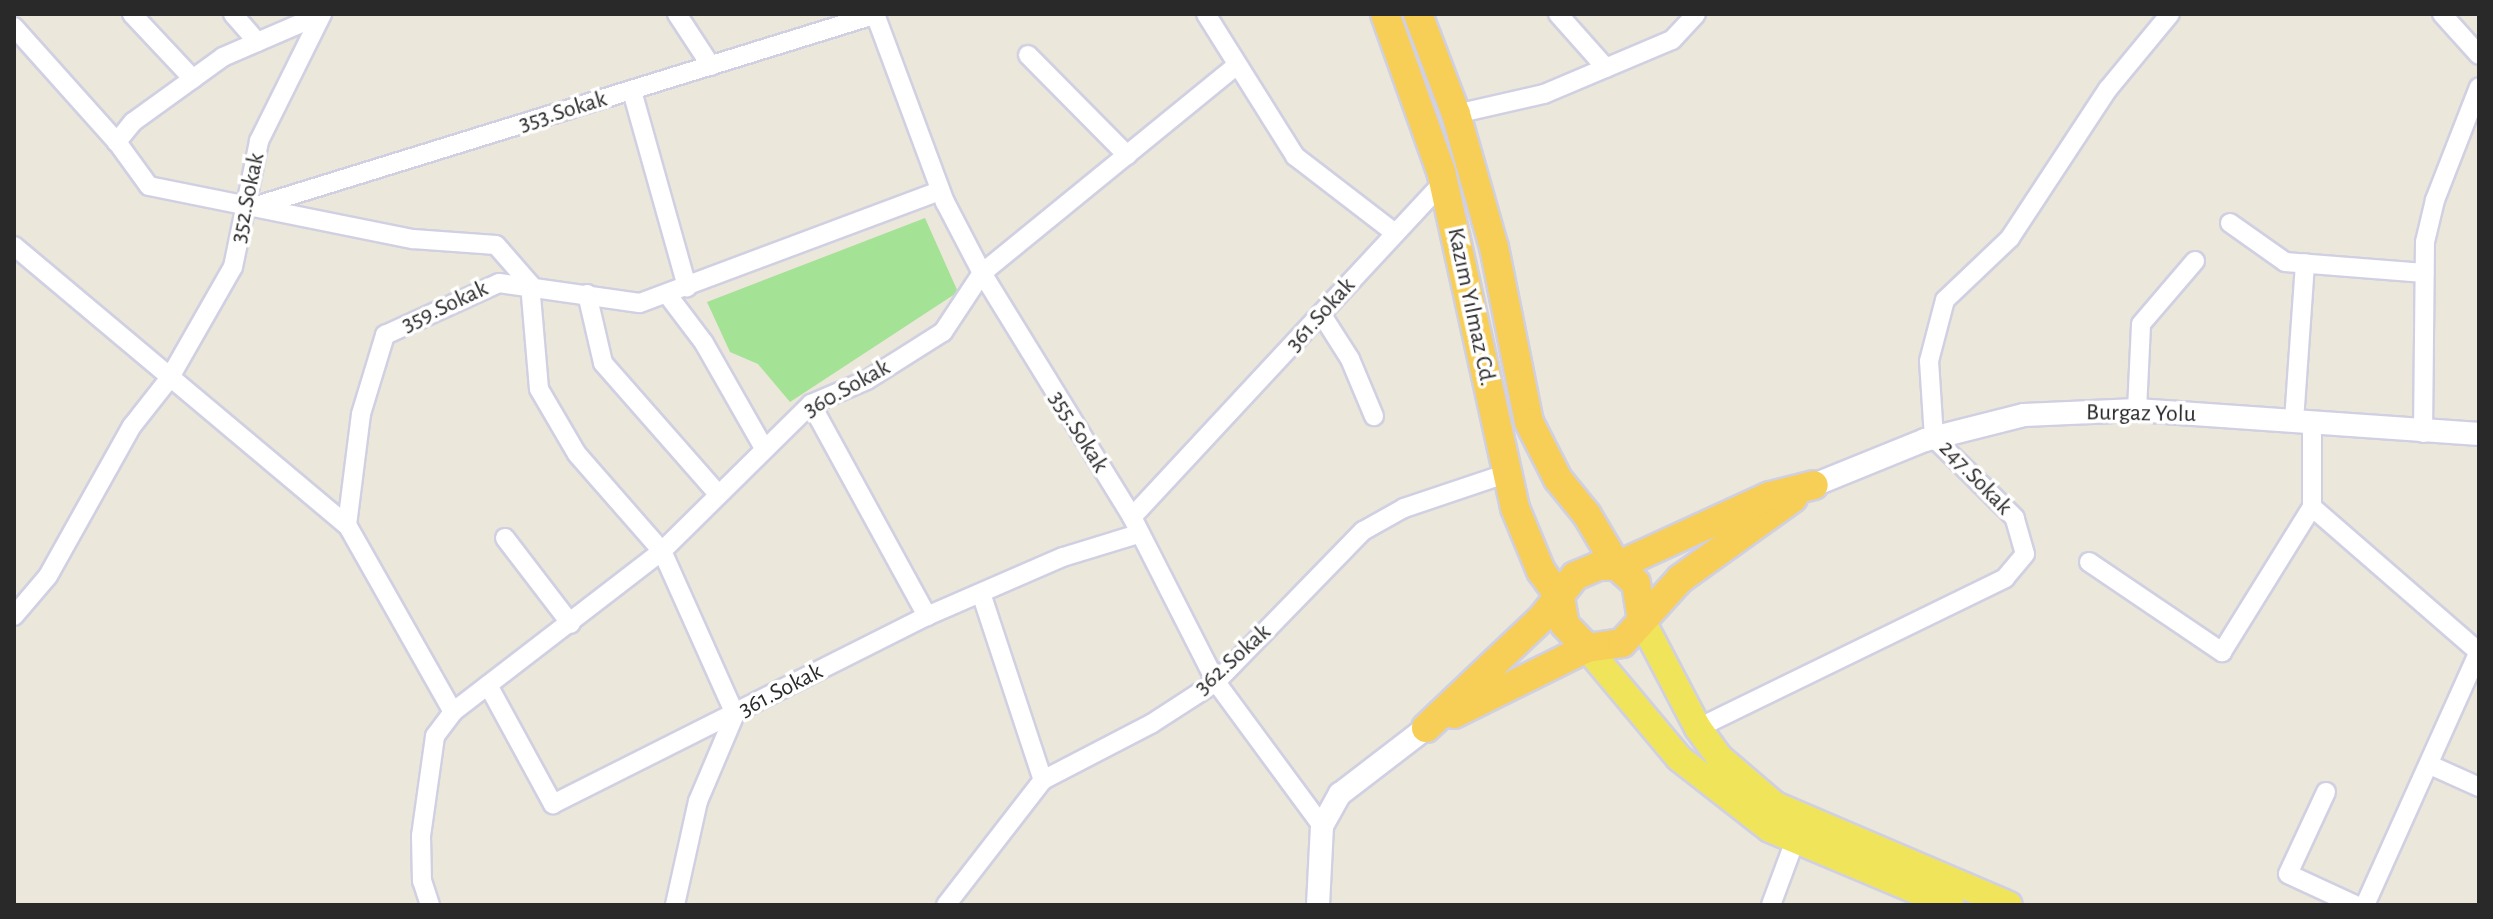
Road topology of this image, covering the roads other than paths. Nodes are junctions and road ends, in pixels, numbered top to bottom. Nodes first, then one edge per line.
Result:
1 (132, 14) edge
2 (233, 14) edge
3 (677, 14) edge
4 (876, 14) edge
5 (1206, 14) edge
6 (1385, 14) edge
7 (1418, 14) edge
8 (1558, 14) edge
9 (1696, 14) edge
10 (2170, 14) edge
11 (2442, 14) edge
12 (321, 15) edge
13 (14, 27) edge
14 (257, 42) junction
15 (1028, 55) dead end
16 (2479, 55) edge
17 (1237, 65) junction
18 (711, 66) junction
19 (1606, 68) junction
20 (193, 79) junction
21 (2479, 87) edge
22 (632, 91) junction
23 (1456, 114) junction
24 (117, 142) junction
25 (1127, 155) junction
26 (1444, 181) junction
27 (940, 191) junction
28 (248, 208) junction
29 (2230, 223) dead end
30 (1395, 233) junction
31 (14, 246) edge
32 (2195, 261) dead end
33 (2305, 263) junction
34 (982, 273) junction
35 (2425, 273) junction
36 (530, 284) junction
37 (687, 287) junction
38 (587, 294) junction
39 (667, 294) junction
40 (1322, 315) junction
41 (169, 379) junction
42 (811, 404) junction
43 (2137, 410) junction
44 (1374, 416) dead end
45 (2303, 422) junction
46 (2423, 433) junction
47 (2479, 434) edge
48 (1934, 438) junction
49 (764, 448) junction
50 (1505, 474) junction
51 (1814, 485) junction
52 (718, 494) junction
53 (2312, 507) junction
54 (347, 525) junction
55 (1135, 526) junction
56 (505, 538) dead end
57 (662, 551) junction
58 (2089, 562) dead end
59 (1617, 566) junction
60 (981, 593) junction
61 (1560, 597) junction
62 (14, 616) edge
63 (927, 616) junction
64 (1642, 621) junction
65 (571, 624) junction
66 (1587, 648) junction
67 (2479, 652) edge
68 (1216, 682) junction
69 (488, 685) junction
70 (453, 712) junction
71 (735, 714) junction
72 (1426, 728) junction
73 (1698, 728) junction
74 (2430, 765) junction
75 (1043, 780) junction
76 (2479, 787) edge
77 (2326, 792) dead end
78 (1322, 826) junction
79 (1794, 843) junction
80 (430, 905) edge
81 (675, 905) edge
82 (946, 905) edge
83 (1318, 905) edge
84 (1771, 905) edge
85 (1951, 905) edge
86 (2009, 905) edge
87 (2355, 905) edge
88 (2365, 905) edge

1 - 20 street
2 - 14 street
3 - 18 street
4 - 18 street, 353.Sokak
4 - 27 street, 355.Sokak
5 - 17 street
6 - 26 highway, Kazım Yılmaz Cd.
7 - 23 highway, Kazım Yılmaz Cd.
8 - 19 street
9 - 19 street
10 - 48 street, 247.Sokak
11 - 16 street
12 - 14 street
12 - 28 street, 352.Sokak
13 - 24 street
14 - 20 street
15 - 25 street
17 - 25 street, 360.Sokak
17 - 30 street
18 - 22 street, 353.Sokak
19 - 23 street
20 - 24 street
21 - 35 street
22 - 28 street, 353.Sokak
22 - 37 street
23 - 59 highway, Kazım Yılmaz Cd.
24 - 28 street
25 - 34 street, 360.Sokak
26 - 30 street, 361.Sokak
26 - 50 highway, Kazım Yılmaz Cd.
27 - 34 street, 355.Sokak
27 - 37 street, 359.Sokak
28 - 36 street
28 - 41 street, 352.Sokak
29 - 33 street
30 - 40 street, 361.Sokak
31 - 41 street
32 - 43 street
33 - 35 street
33 - 45 street
34 - 42 street, 360.Sokak
34 - 55 street, 355.Sokak
35 - 46 street
36 - 38 street, 359.Sokak
36 - 54 street, 359.Sokak
36 - 57 street
37 - 39 street, 359.Sokak
38 - 39 street, 359.Sokak
38 - 52 street
39 - 49 street
40 - 44 street
40 - 55 street, 361.Sokak
41 - 54 street
41 - 62 street, 352.Sokak
42 - 49 street, 360.Sokak
42 - 63 street
43 - 45 street, Burgaz Yolu
43 - 48 street, Burgaz Yolu
45 - 46 street, Burgaz Yolu
45 - 53 street
46 - 47 street, Burgaz Yolu
48 - 51 street, Burgaz Yolu
48 - 73 street, 247.Sokak
49 - 52 street, 360.Sokak
50 - 61 highway, Kazım Yılmaz Cd.
50 - 68 street, 362.Sokak
51 - 59 highway
51 - 64 highway
52 - 57 street, 360.Sokak
53 - 58 street
53 - 67 street
54 - 70 street
55 - 60 street, 361.Sokak
55 - 68 street, 355.Sokak
56 - 65 street
57 - 65 street, 360.Sokak
57 - 71 street
59 - 61 highway
59 - 64 highway
60 - 63 street, 361.Sokak
60 - 75 street
61 - 66 highway
61 - 72 highway
63 - 71 street, 361.Sokak
64 - 66 highway
64 - 73 main road
65 - 69 street, 360.Sokak
66 - 72 highway
66 - 79 main road
67 - 74 street
68 - 75 street, 362.Sokak
68 - 78 street, 355.Sokak
69 - 70 street, 360.Sokak
69 - 71 street, 361.Sokak
70 - 80 street
71 - 81 street
72 - 78 street
73 - 86 main road
74 - 76 street
74 - 88 street
75 - 82 street, 362.Sokak
77 - 87 street
78 - 83 street
79 - 84 street
79 - 85 main road

